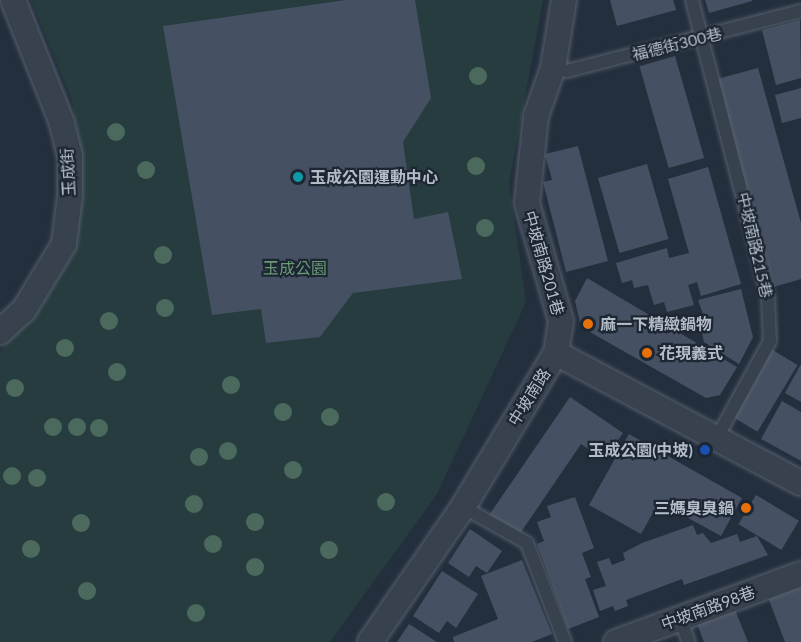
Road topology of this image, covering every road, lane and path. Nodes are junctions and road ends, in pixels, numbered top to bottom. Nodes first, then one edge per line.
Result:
1 (13, 0) edge
2 (564, 0) edge
3 (692, 0) edge
4 (801, 11) edge
5 (702, 39) junction
6 (553, 68) junction
7 (0, 332) edge
8 (556, 353) junction
9 (718, 436) junction
10 (801, 483) edge
11 (463, 507) junction
12 (801, 574) edge
13 (680, 619) junction
14 (370, 642) edge
15 (565, 642) edge
16 (616, 642) edge
17 (689, 642) edge

1 - 7 street, 玉成街
2 - 6 street, 中坡南路201巷
3 - 5 lane, 中坡南路215巷
4 - 5 lane, 福德街300巷
5 - 6 lane, 福德街300巷
5 - 9 lane, 中坡南路215巷
6 - 8 street, 中坡南路201巷
8 - 9 street, 中坡南路
8 - 11 street, 中坡南路
9 - 10 street, 中坡南路
11 - 14 street, 中坡南路
11 - 15 lane
12 - 13 street, 中坡南路98巷
13 - 16 street, 中坡南路98巷
13 - 17 lane

